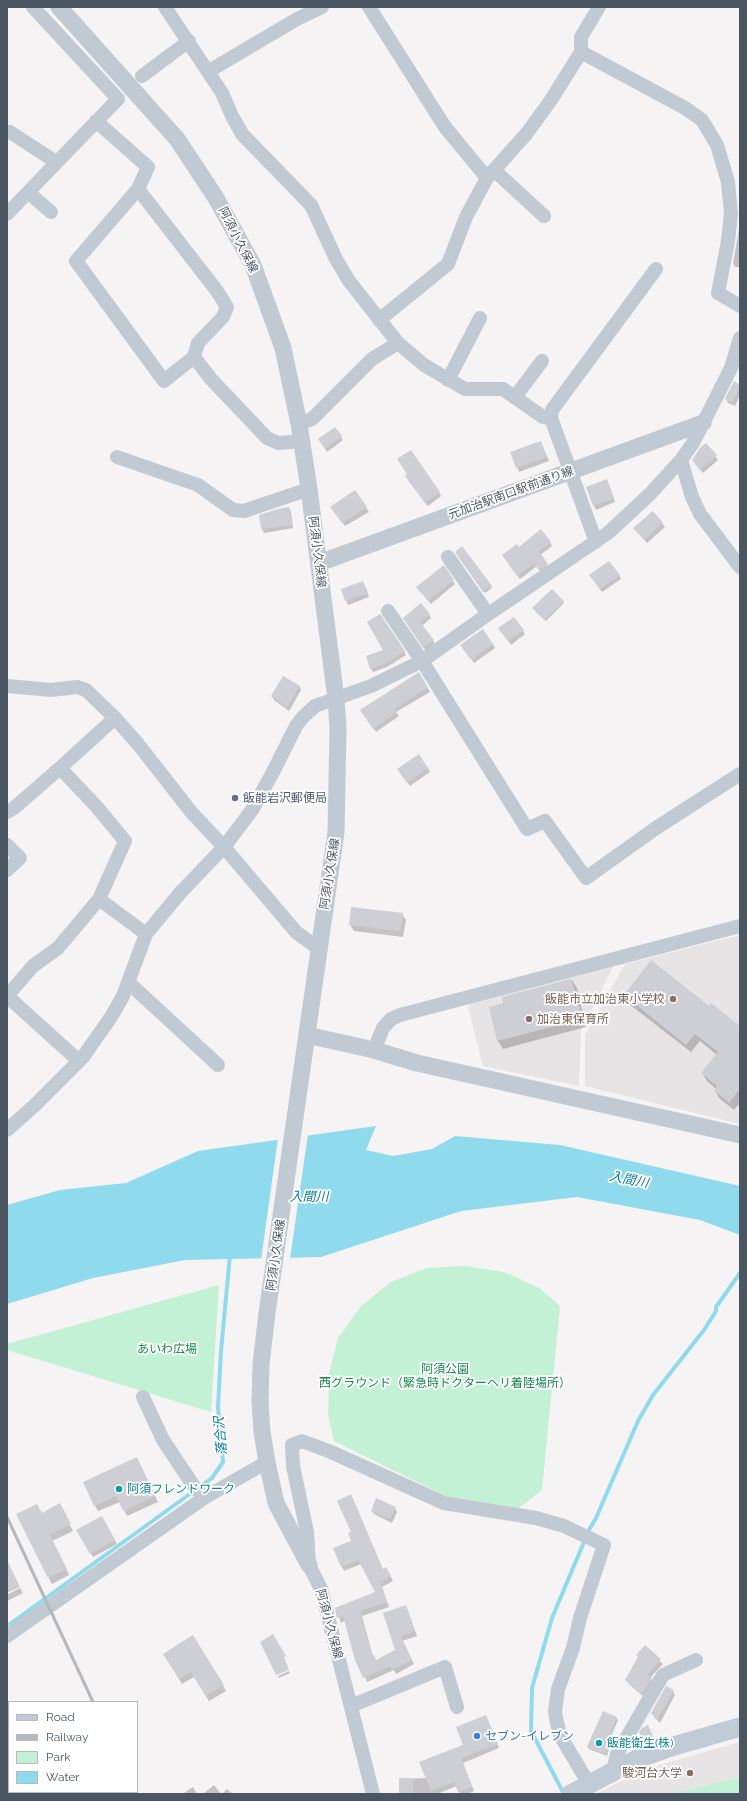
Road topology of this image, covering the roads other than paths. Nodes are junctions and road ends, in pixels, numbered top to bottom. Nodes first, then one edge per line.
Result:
1 (33, 7) edge
2 (59, 7) edge
3 (165, 7) edge
4 (322, 7) edge
5 (369, 7) edge
6 (599, 7) edge
7 (189, 41) junction
8 (581, 52) junction
9 (209, 71) junction
10 (142, 76) dead end
11 (96, 121) junction
12 (10, 132) dead end
13 (56, 162) junction
14 (491, 175) junction
15 (138, 189) junction
16 (29, 193) junction
17 (51, 212) dead end
18 (7, 214) edge
19 (736, 215) edge
20 (544, 216) dead end
21 (656, 269) dead end
22 (740, 306) edge
23 (480, 318) dead end
24 (379, 320) junction
25 (740, 338) edge
26 (398, 343) junction
27 (194, 356) junction
28 (542, 361) dead end
29 (448, 380) junction
30 (515, 397) junction
31 (551, 418) junction
32 (703, 423) junction
33 (299, 424) junction
34 (302, 441) junction
35 (117, 456) dead end
36 (681, 460) junction
37 (571, 471) junction
38 (309, 489) junction
39 (596, 542) junction
40 (448, 557) dead end
41 (319, 563) junction
42 (740, 567) edge
43 (388, 611) dead end
44 (488, 614) junction
45 (422, 661) junction
46 (7, 686) edge
47 (336, 699) junction
48 (115, 718) junction
49 (60, 768) junction
50 (740, 774) edge
51 (7, 812) edge
52 (7, 844) edge
53 (224, 847) junction
54 (7, 870) edge
55 (99, 899) junction
56 (740, 926) edge
57 (146, 934) junction
58 (318, 949) junction
59 (129, 983) junction
60 (7, 996) edge
61 (307, 1034) junction
62 (374, 1050) junction
63 (79, 1061) junction
64 (218, 1065) dead end
65 (7, 1130) edge
66 (740, 1135) edge
67 (143, 1397) dead end
68 (267, 1462) junction
69 (199, 1492) junction
70 (309, 1565) junction
71 (7, 1636) edge
72 (696, 1660) dead end
73 (351, 1706) junction
74 (457, 1707) dead end
75 (740, 1727) edge
76 (613, 1771) junction
77 (580, 1789) edge
78 (373, 1794) edge

1 - 11 street
2 - 33 street, 阿須小久保線
3 - 7 street
4 - 9 street
5 - 14 street
6 - 8 street
7 - 9 street
7 - 10 street
8 - 14 street
8 - 19 street
9 - 24 street
11 - 13 street
11 - 15 street
12 - 13 street
13 - 16 street
14 - 20 street
14 - 24 street
15 - 27 street
15 - 27 street
16 - 17 street
16 - 18 street
19 - 22 street
21 - 31 street
23 - 29 street
24 - 26 street
25 - 32 street
26 - 29 street
26 - 33 street
27 - 34 street
28 - 30 street
29 - 30 street
30 - 31 street
31 - 37 street
32 - 36 street
32 - 37 street, 元加治駅南口駅前通り線
33 - 34 street, 阿須小久保線
34 - 38 street, 阿須小久保線
35 - 38 street
36 - 39 street
36 - 42 street
37 - 39 street
37 - 41 street, 元加治駅南口駅前通り線
38 - 41 street, 阿須小久保線
39 - 44 street
40 - 44 street
41 - 47 street, 阿須小久保線
43 - 45 street
44 - 45 street
45 - 47 street
45 - 50 street
46 - 48 street
47 - 53 street
47 - 58 street, 阿須小久保線
48 - 49 street
48 - 53 street
49 - 51 street
49 - 55 street
52 - 54 street
53 - 57 street
53 - 58 street
55 - 57 street
55 - 60 street
56 - 62 street
57 - 59 street
58 - 61 street, 阿須小久保線
59 - 63 street
59 - 64 street
60 - 63 street
61 - 62 street
61 - 68 street, 阿須小久保線
62 - 66 street
63 - 65 street
67 - 69 street
68 - 69 street
68 - 70 street, 阿須小久保線
69 - 71 street
70 - 73 street, 阿須小久保線
70 - 77 street
72 - 76 street
73 - 74 street
73 - 78 street, 阿須小久保線
75 - 76 main road
76 - 77 main road

